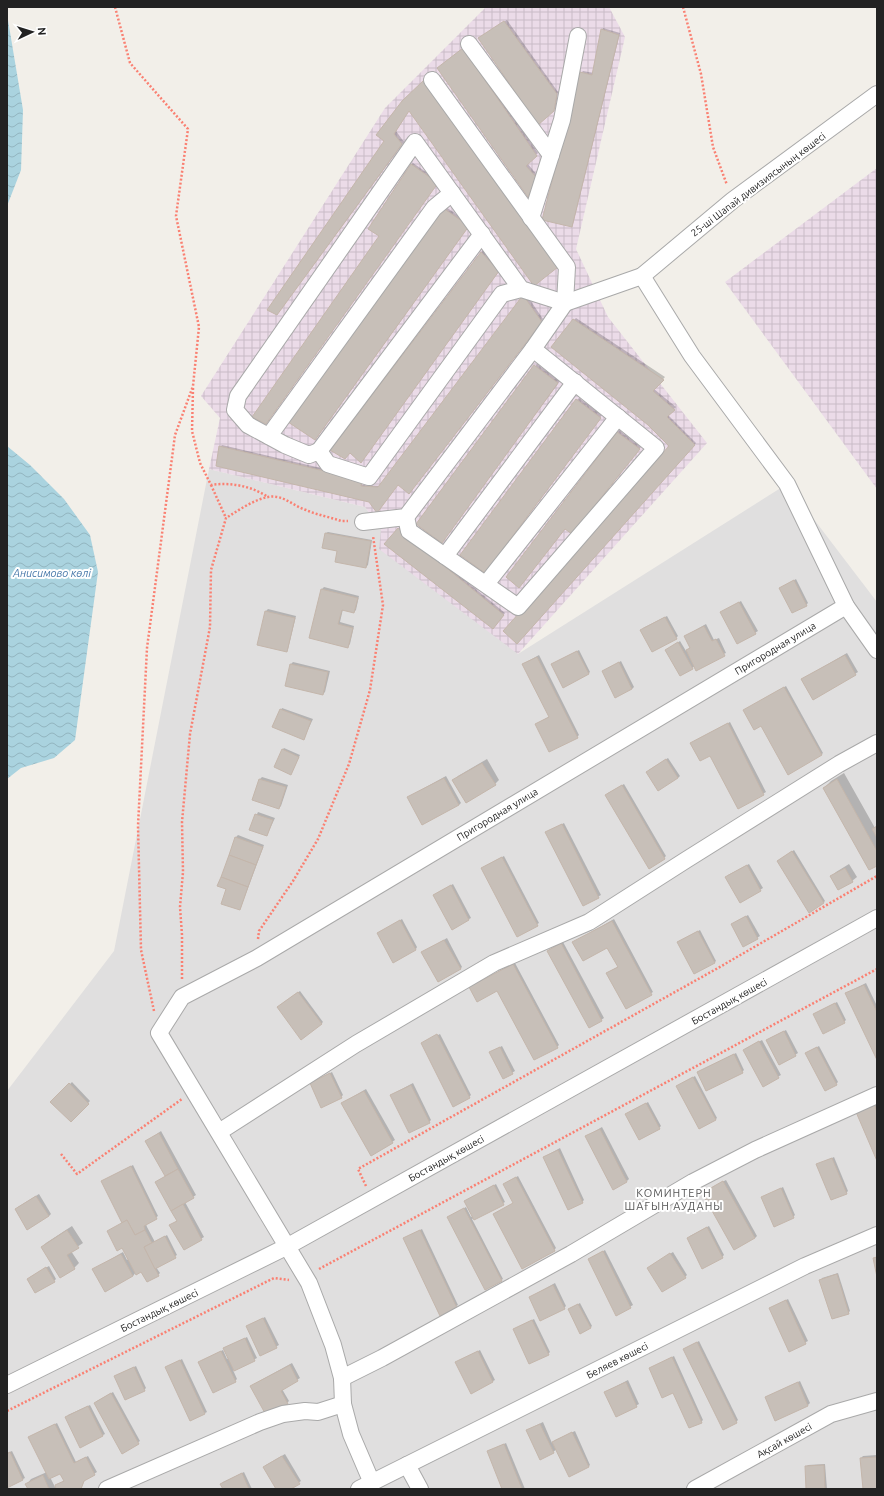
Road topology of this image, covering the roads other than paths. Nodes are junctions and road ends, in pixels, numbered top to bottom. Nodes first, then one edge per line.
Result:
1 (578, 36) dead end
2 (470, 44) dead end
3 (432, 80) dead end
4 (877, 94) edge
5 (551, 155) junction
6 (452, 193) junction
7 (531, 218) junction
8 (482, 234) junction
9 (642, 276) junction
10 (521, 288) junction
11 (565, 303) junction
12 (533, 349) junction
13 (575, 382) junction
14 (618, 417) junction
15 (269, 436) junction
16 (319, 451) junction
17 (406, 517) junction
18 (363, 522) road end
19 (445, 556) junction
20 (486, 584) junction
21 (846, 606) junction
22 (877, 650) edge
23 (877, 743) edge
24 (877, 918) edge
25 (877, 1095) edge
26 (219, 1132) junction
27 (877, 1235) edge
28 (288, 1246) junction
29 (342, 1378) junction
30 (7, 1385) edge
31 (877, 1401) edge
32 (343, 1404) junction
33 (407, 1465) junction
34 (365, 1486) edge
35 (107, 1489) edge
36 (420, 1489) edge
37 (695, 1489) edge

1 - 5 street
2 - 5 street
3 - 7 street
4 - 9 street, 25-ші Шапай дивизиясының көшесі
5 - 7 street
6 - 8 street
6 - 15 street
6 - 15 street
7 - 11 street
8 - 10 street
8 - 16 street
9 - 11 street
9 - 21 street
10 - 11 street
10 - 16 street
11 - 12 street
12 - 13 street
12 - 17 street
13 - 14 street
13 - 19 street
14 - 20 street
14 - 20 street
15 - 16 street
17 - 18 street
17 - 19 street
19 - 20 street
21 - 22 street
21 - 26 street, Пригородная улица
23 - 26 street
24 - 28 street, Бостандық көшесі
25 - 29 street
26 - 28 street
27 - 33 street, Беляев көшесі
28 - 29 street
28 - 30 street, Бостандық көшесі
29 - 32 street
31 - 37 street, Ақсай көшесі
32 - 34 street
32 - 35 street
33 - 34 street, Беляев көшесі
33 - 36 street

